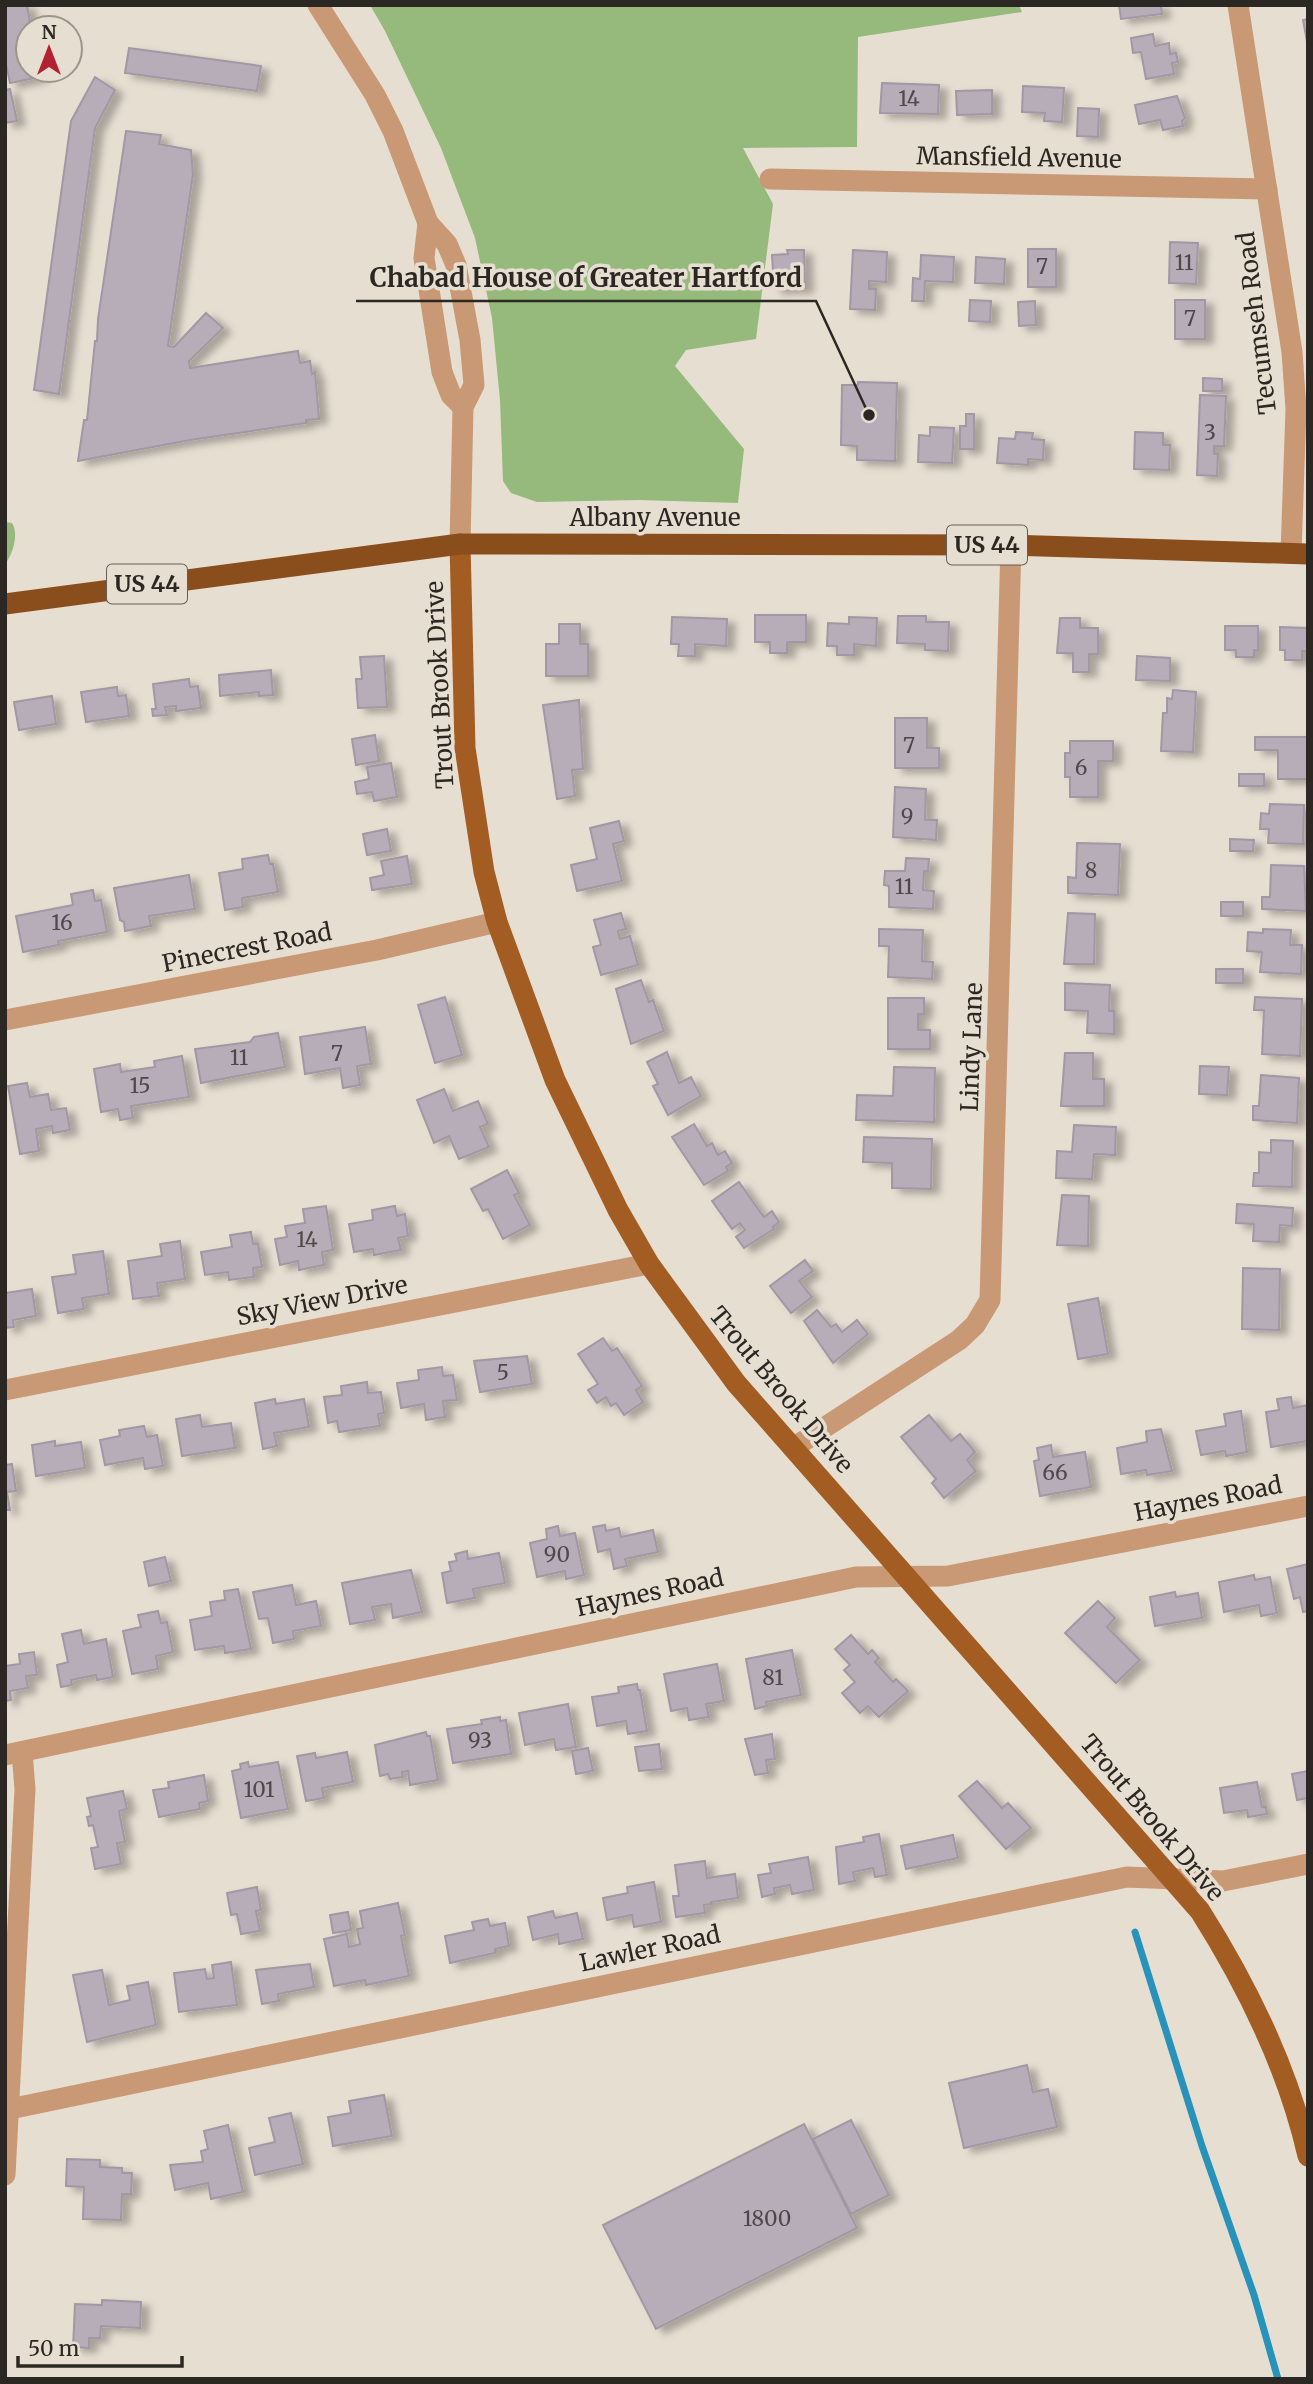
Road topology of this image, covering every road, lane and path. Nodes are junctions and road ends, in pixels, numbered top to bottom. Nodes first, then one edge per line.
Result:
1 (318, 5) edge
2 (1238, 5) edge
3 (770, 179) dead end
4 (1267, 189) junction
5 (428, 223) junction
6 (463, 407) junction
7 (460, 544) junction
8 (1012, 545) junction
9 (1299, 553) edge
10 (5, 604) edge
11 (497, 922) junction
12 (5, 1020) edge
13 (649, 1264) junction
14 (5, 1390) edge
15 (793, 1448) junction
16 (1308, 1506) edge
17 (907, 1576) junction
18 (13, 1754) edge
19 (1308, 1864) edge
20 (1171, 1877) junction
21 (7, 2110) edge
22 (1308, 2156) edge
23 (5, 2175) edge

1 - 5 street
2 - 4 street, Tecumseh Road
3 - 4 street, Mansfield Avenue
4 - 9 street, Tecumseh Road
5 - 6 street
5 - 6 street
6 - 7 street
7 - 8 highway, Albany Avenue / US 44
7 - 10 highway, Albany Avenue / US 44
7 - 11 main road, Trout Brook Drive
8 - 9 highway, Albany Avenue / US 44
8 - 15 street, Lindy Lane
11 - 12 street, Pinecrest Road
11 - 13 main road, Trout Brook Drive
13 - 14 street, Sky View Drive
13 - 15 main road, Trout Brook Drive
15 - 17 main road, Trout Brook Drive
16 - 17 street, Haynes Road
17 - 18 street, Haynes Road
17 - 20 main road, Trout Brook Drive
18 - 21 street
19 - 20 street, Lawler Road
20 - 21 street, Lawler Road
20 - 22 main road, Trout Brook Drive
21 - 23 street

